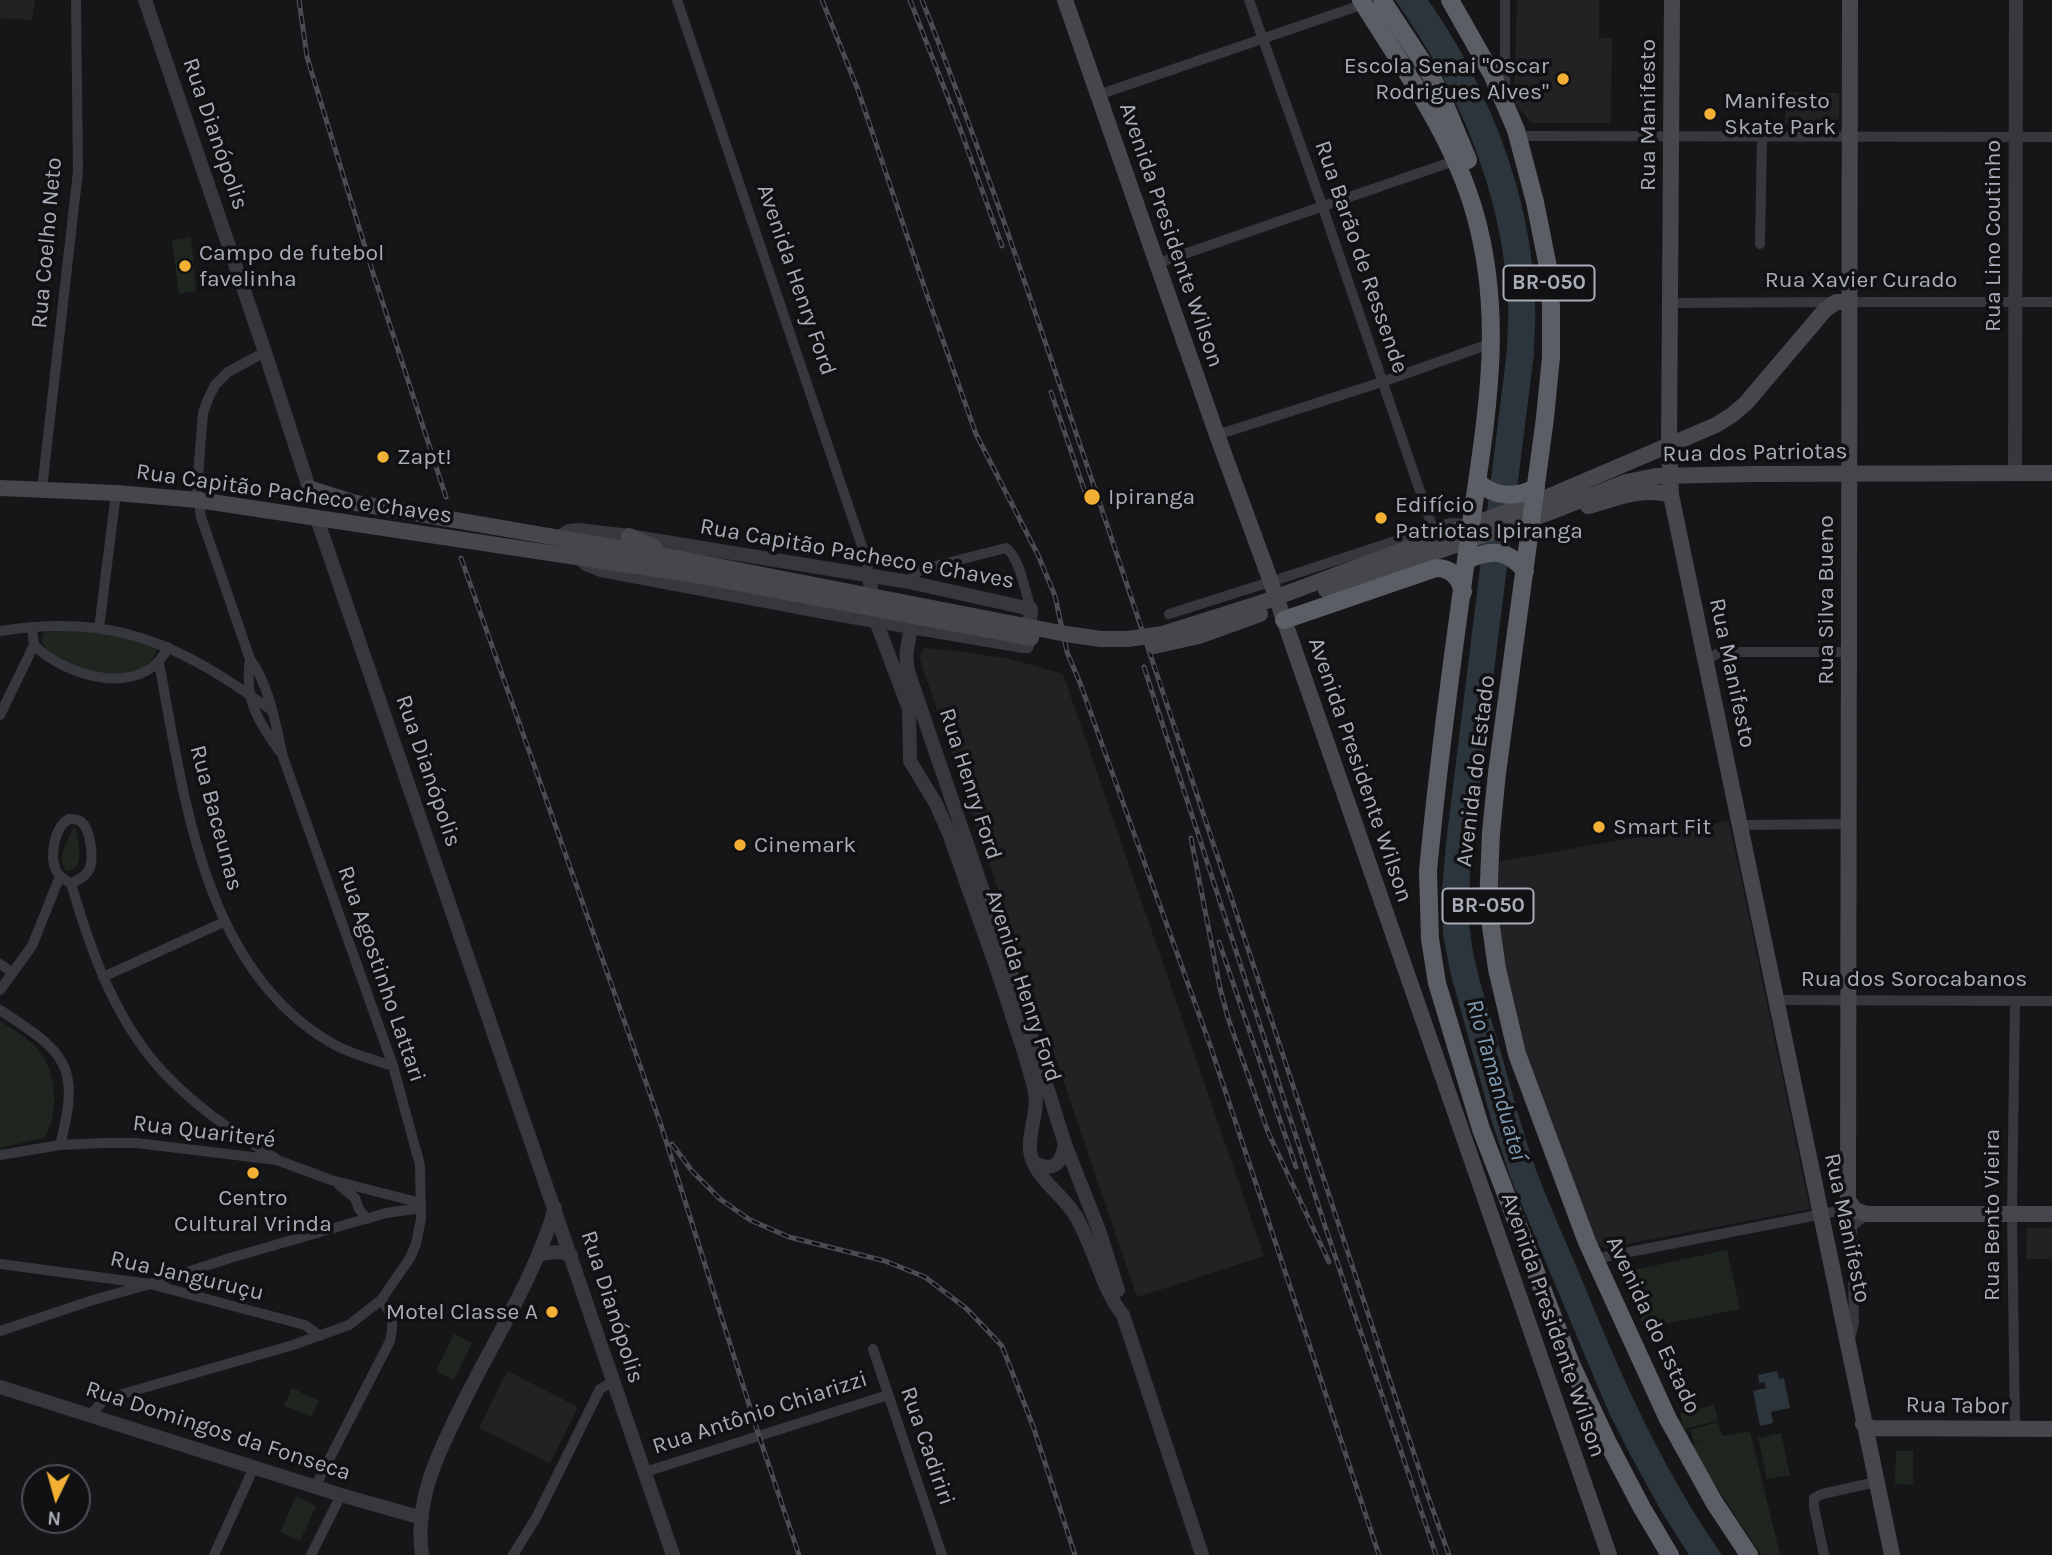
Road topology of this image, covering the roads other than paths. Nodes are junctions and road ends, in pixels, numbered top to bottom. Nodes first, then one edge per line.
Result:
1 (76, 0) edge
2 (145, 0) edge
3 (677, 0) edge
4 (1065, 0) edge
5 (1249, 0) edge
6 (1382, 0) edge
7 (1450, 0) edge
8 (1505, 0) edge
9 (1672, 0) edge
10 (1850, 0) edge
11 (2016, 0) edge
12 (1362, 2) edge
13 (1262, 39) junction
14 (1098, 95) junction
15 (1505, 104) junction
16 (1518, 136) junction
17 (1671, 136) junction
18 (1762, 136) junction
19 (1850, 136) junction
20 (2015, 136) junction
21 (2052, 137) edge
22 (1457, 160) junction
23 (1322, 205) junction
24 (1475, 212) junction
25 (1760, 244) dead end
26 (1158, 263) junction
27 (1843, 302) junction
28 (2015, 302) junction
29 (2052, 302) edge
30 (1669, 303) junction
31 (1814, 324) junction
32 (1849, 327) junction
33 (1492, 343) junction
34 (265, 352) junction
35 (1382, 382) junction
36 (1217, 435) junction
37 (1669, 444) junction
38 (2015, 473) junction
39 (2052, 473) edge
40 (1849, 474) junction
41 (1669, 475) junction
42 (1478, 482) junction
43 (0, 488) edge
44 (309, 488) junction
45 (42, 489) junction
46 (116, 493) junction
47 (1671, 495) junction
48 (198, 500) junction
49 (1534, 502) junction
50 (356, 503) junction
51 (1566, 506) junction
52 (440, 516) junction
53 (317, 519) junction
54 (1470, 532) junction
55 (432, 536) junction
56 (629, 536) junction
57 (601, 537) junction
58 (1431, 541) junction
59 (574, 557) junction
60 (676, 558) junction
61 (1466, 564) junction
62 (1525, 571) junction
63 (869, 575) junction
64 (909, 582) junction
65 (1270, 582) junction
66 (1462, 592) junction
67 (1031, 609) junction
68 (1169, 614) dead end
69 (1284, 620) junction
70 (876, 621) junction
71 (911, 626) junction
72 (32, 627) junction
73 (99, 628) junction
74 (0, 631) edge
75 (34, 645) junction
76 (168, 647) junction
77 (1849, 652) junction
78 (250, 659) junction
79 (1706, 660) junction
80 (159, 663) junction
81 (248, 694) junction
82 (271, 710) junction
83 (0, 715) edge
84 (936, 755) junction
85 (283, 757) junction
86 (909, 761) junction
87 (1849, 824) junction
88 (1740, 825) junction
89 (60, 876) junction
90 (71, 883) junction
91 (223, 922) junction
92 (0, 964) edge
93 (13, 973) junction
94 (103, 976) junction
95 (0, 989) edge
96 (1776, 1000) junction
97 (1849, 1000) junction
98 (2052, 1000) edge
99 (2015, 1001) junction
100 (0, 1010) edge
101 (393, 1066) junction
102 (1065, 1144) junction
103 (60, 1145) junction
104 (0, 1155) edge
105 (277, 1160) junction
106 (1033, 1162) junction
107 (331, 1180) junction
108 (379, 1193) junction
109 (1849, 1200) junction
110 (421, 1206) junction
111 (555, 1208) junction
112 (386, 1213) junction
113 (1821, 1214) junction
114 (1867, 1214) junction
115 (2012, 1214) junction
116 (2052, 1214) edge
117 (367, 1219) junction
118 (538, 1255) junction
119 (571, 1255) junction
120 (1594, 1259) junction
121 (0, 1264) edge
122 (150, 1284) junction
123 (381, 1300) junction
124 (1123, 1315) junction
125 (0, 1331) edge
126 (320, 1336) junction
127 (1848, 1345) junction
128 (873, 1349) dead end
129 (612, 1382) junction
130 (0, 1387) edge
131 (888, 1395) junction
132 (90, 1414) junction
133 (1869, 1426) junction
134 (2015, 1429) junction
135 (2052, 1429) edge
136 (254, 1467) junction
137 (645, 1472) junction
138 (1876, 1482) junction
139 (315, 1487) junction
140 (341, 1495) junction
141 (422, 1518) junction
142 (314, 1554) edge
143 (214, 1555) edge
144 (422, 1555) edge
145 (513, 1555) edge
146 (673, 1555) edge
147 (942, 1555) edge
148 (1202, 1555) edge
149 (1609, 1555) edge
150 (1670, 1555) edge
151 (1749, 1555) edge
152 (1824, 1555) edge
153 (1892, 1555) edge

1 - 45 street, Rua Coelho Neto
2 - 34 street, Rua Dianópolis
3 - 63 street, Avenida Henry Ford
4 - 14 main road, Avenida Presidente Wilson
5 - 13 street, Rua Barão de Ressende
6 - 24 highway, Avenida do Estado / BR-050
7 - 15 highway, Avenida do Estado / BR-050
8 - 15 street
9 - 17 main road, Rua Manifesto
10 - 19 main road, Rua Silva Bueno
11 - 20 street, Rua Lino Coutinho
12 - 13 street
12 - 22 highway, Avenida do Estado
13 - 14 street
13 - 23 street, Rua Barão de Ressende
14 - 26 main road, Avenida Presidente Wilson
15 - 16 highway, Avenida do Estado / BR-050
16 - 17 street
16 - 49 highway, Avenida do Estado / BR-050
17 - 18 street
17 - 30 main road, Rua Manifesto
18 - 19 street
18 - 25 street
19 - 20 street
19 - 27 main road, Rua Silva Bueno
20 - 21 street
20 - 28 street, Rua Lino Coutinho
22 - 23 street
22 - 24 highway, Avenida do Estado
23 - 26 street
23 - 35 street, Rua Barão de Ressende
24 - 33 highway, Avenida do Estado / BR-050
26 - 36 main road, Avenida Presidente Wilson
27 - 28 street, Rua Xavier Curado
27 - 30 street, Rua Xavier Curado
27 - 31 main road, Rua dos Patriotas
27 - 32 main road, Rua Silva Bueno
28 - 29 street, Rua Xavier Curado
28 - 38 street, Rua Lino Coutinho
30 - 37 main road, Rua Manifesto
31 - 32 main road
31 - 37 main road, Rua dos Patriotas
32 - 40 main road, Rua Silva Bueno
33 - 35 street
33 - 42 highway, Avenida do Estado / BR-050
34 - 44 street, Rua Dianópolis
34 - 48 street
35 - 36 street
35 - 58 street, Rua Barão de Ressende
36 - 65 main road, Avenida Presidente Wilson
37 - 41 main road, Rua Manifesto
37 - 49 main road, Rua dos Patriotas
38 - 39 main road, Rua dos Patriotas
38 - 40 main road, Rua dos Patriotas
40 - 41 main road, Rua dos Patriotas
40 - 77 main road, Rua Silva Bueno
41 - 47 main road, Rua Manifesto
41 - 51 main road, Rua dos Patriotas
42 - 49 highway
42 - 54 highway, Avenida do Estado / BR-050
43 - 45 main road, Rua Capitão Pacheco e Chaves
44 - 50 main road, Rua Capitão Pacheco e Chaves
44 - 53 main road, Rua Dianópolis
45 - 46 main road, Rua Capitão Pacheco e Chaves
46 - 48 main road, Rua Capitão Pacheco e Chaves
46 - 73 street
47 - 51 main road
47 - 79 main road, Rua Manifesto
48 - 53 main road, Rua Capitão Pacheco e Chaves
48 - 78 street
49 - 51 main road, Rua dos Patriotas
49 - 54 main road, Rua dos Patriotas
49 - 62 highway, Avenida do Estado / BR-050
50 - 52 main road, Rua Capitão Pacheco e Chaves
50 - 53 main road
52 - 55 main road
52 - 57 main road, Rua Capitão Pacheco e Chaves
53 - 55 main road, Rua Capitão Pacheco e Chaves
53 - 111 street, Rua Dianópolis
54 - 58 main road, Rua dos Patriotas
54 - 61 highway, Avenida do Estado / BR-050
55 - 59 main road, Rua Capitão Pacheco e Chaves
56 - 57 street, Rua Capitão Pacheco e Chaves
56 - 60 main road
56 - 63 street, Rua Capitão Pacheco e Chaves
57 - 59 main road
57 - 60 main road, Rua Capitão Pacheco e Chaves
58 - 59 main road, Rua Capitão Pacheco e Chaves, bridge
58 - 60 main road, bridge
58 - 61 highway
58 - 65 street
59 - 70 street, Rua Capitão Pacheco e Chaves
61 - 62 highway
61 - 66 highway, Avenida do Estado / BR-050
62 - 120 highway, Avenida do Estado / BR-050
63 - 64 street, Rua Capitão Pacheco e Chaves
63 - 70 street
64 - 67 street, Rua Capitão Pacheco e Chaves
64 - 67 street
64 - 71 street, Rua Henry Ford
65 - 68 street
65 - 69 main road, Avenida Presidente Wilson
66 - 69 highway
66 - 150 highway, Avenida do Estado / BR-050
67 - 71 street, Rua Capitão Pacheco e Chaves
69 - 149 main road, Avenida Presidente Wilson
70 - 71 street, Rua Capitão Pacheco e Chaves
70 - 86 street
71 - 84 street, Rua Henry Ford
72 - 73 street
72 - 74 street
72 - 75 street
73 - 76 street
75 - 80 street
75 - 83 street
76 - 80 street
76 - 81 street
77 - 79 street
77 - 87 main road, Rua Silva Bueno
78 - 81 street
78 - 82 street
79 - 88 main road, Rua Manifesto
80 - 91 street, Rua Baceunas
81 - 82 street
81 - 85 street
82 - 85 street
84 - 86 street
84 - 102 street, Rua Henry Ford
85 - 101 street, Rua Agostinho Lattari
86 - 106 street, Avenida Henry Ford
87 - 88 street
87 - 97 main road, Rua Silva Bueno
88 - 96 main road, Rua Manifesto
89 - 90 street
89 - 90 street
89 - 93 street
90 - 94 street
91 - 94 street
91 - 101 street, Rua Baceunas
92 - 93 street
93 - 95 street
94 - 105 street
96 - 97 street, Rua dos Sorocabanos
96 - 113 main road, Rua Manifesto
97 - 99 street, Rua dos Sorocabanos
97 - 109 main road, Rua Silva Bueno
98 - 99 street, Rua dos Sorocabanos
99 - 115 street, Rua Bento Vieira
100 - 103 street
101 - 110 street, Rua Agostinho Lattari
102 - 106 street
102 - 124 street, Rua Henry Ford
103 - 104 street, Rua Quariteré
103 - 105 street, Rua Quariteré
105 - 107 street, Rua Quariteré
106 - 124 street
107 - 108 street, Rua Quariteré
107 - 117 street
108 - 110 street, Rua Quariteré
108 - 112 street
109 - 113 street
109 - 114 main road
110 - 112 street
110 - 123 street, Rua Agostinho Lattari
111 - 118 street
111 - 119 street, Rua Dianópolis
112 - 117 street
113 - 120 street
113 - 127 main road, Rua Manifesto
114 - 115 main road
114 - 127 street, Rua Manifesto
115 - 116 main road
115 - 134 street, Rua Bento Vieira
117 - 122 street
118 - 119 street
118 - 141 street
119 - 129 street, Rua Dianópolis
120 - 151 highway, Avenida do Estado / BR-050
121 - 122 street, Rua Janguruçu
122 - 125 street
122 - 126 street, Rua Janguruçu
123 - 126 street, Rua Agostinho Lattari
123 - 139 street
124 - 148 street
126 - 132 street, Rua Agostinho Lattari
127 - 133 main road, Rua Manifesto
128 - 131 street, Rua Cadiriri
129 - 137 street, Rua Dianópolis
129 - 145 street
130 - 132 street, Rua Domingos da Fonseca
131 - 137 street, Rua Antônio Chiarizzi
131 - 147 street, Rua Cadiriri
132 - 136 street, Rua Domingos da Fonseca
133 - 134 main road, Rua Tabor
133 - 138 main road
134 - 135 main road, Rua Tabor
136 - 139 street, Rua Domingos da Fonseca
136 - 143 street
137 - 146 street, Rua Dianópolis
138 - 152 street
138 - 153 main road
139 - 140 street, Rua Domingos da Fonseca
140 - 141 street, Rua Domingos da Fonseca
140 - 142 street
141 - 144 street

